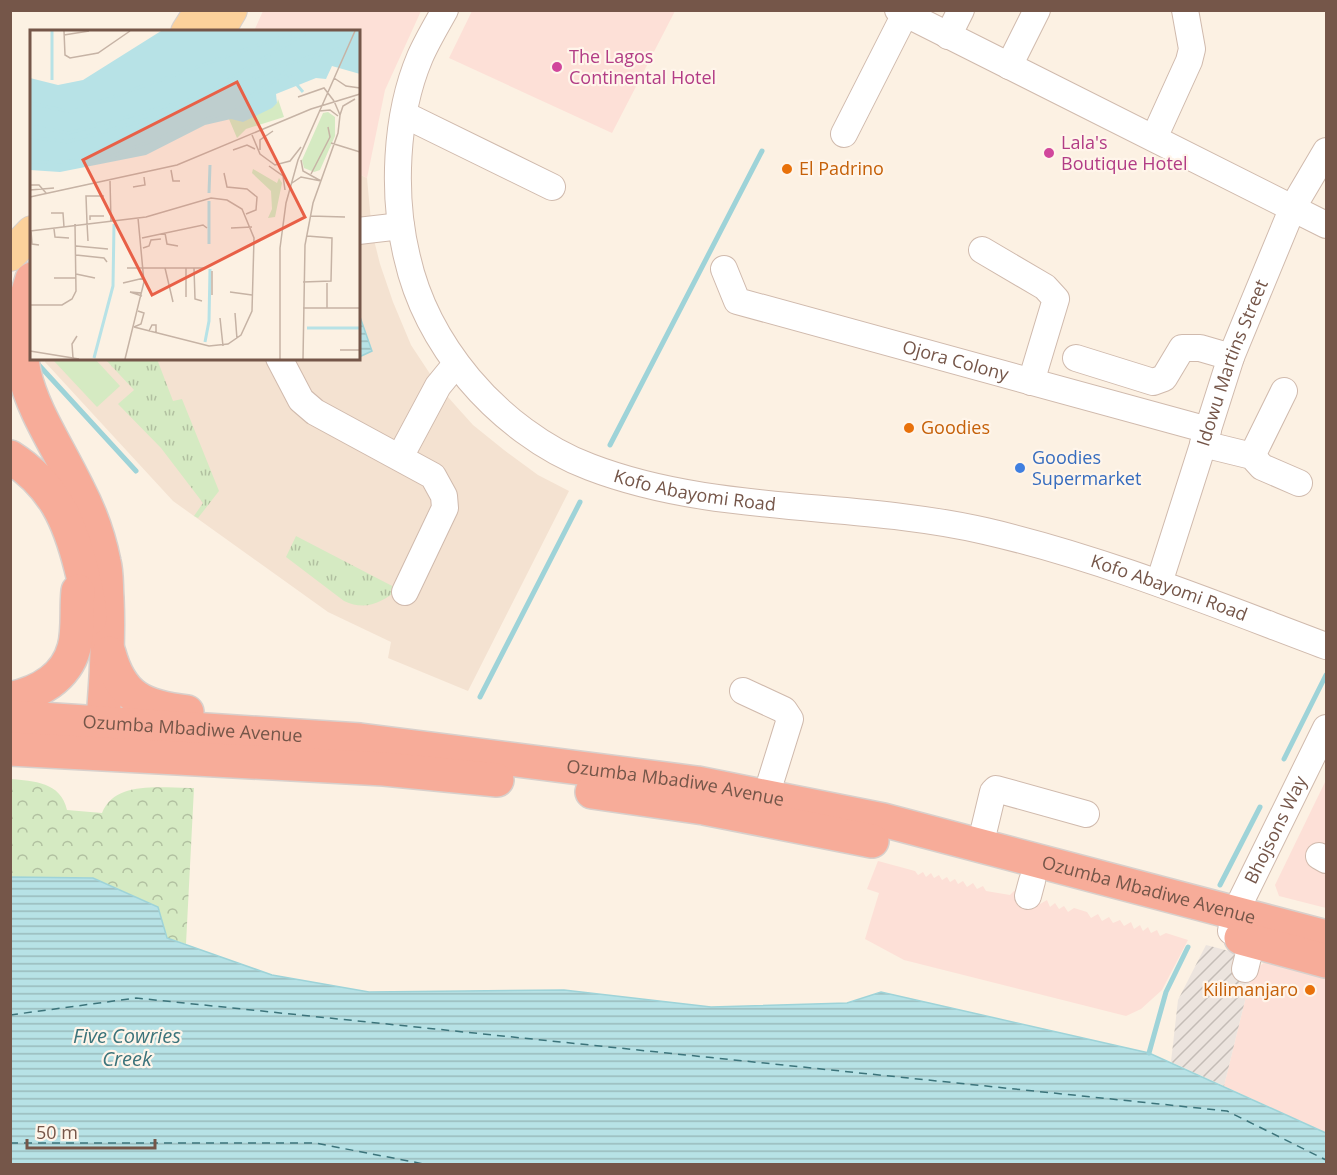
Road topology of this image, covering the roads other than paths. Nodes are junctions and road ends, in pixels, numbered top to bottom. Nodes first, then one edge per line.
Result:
1 (201, 10) edge
2 (231, 10) edge
3 (445, 10) edge
4 (961, 10) edge
5 (1037, 10) edge
6 (1185, 10) edge
7 (901, 12) edge
8 (188, 30) edge
9 (219, 30) edge
10 (948, 36) junction
11 (1009, 66) junction
12 (405, 115) junction
13 (844, 134) dead end
14 (1154, 138) junction
15 (1326, 151) edge
16 (552, 187) dead end
17 (1293, 207) junction
18 (1326, 225) edge
19 (400, 226) junction
20 (360, 231) edge
21 (30, 234) edge
22 (982, 249) dead end
23 (10, 255) edge
24 (724, 269) dead end
25 (30, 272) edge
26 (30, 284) edge
27 (10, 291) edge
28 (1231, 357) junction
29 (1076, 358) dead end
30 (280, 360) edge
31 (456, 364) junction
32 (1031, 382) junction
33 (1284, 391) dead end
34 (1205, 437) junction
35 (1252, 456) junction
36 (10, 457) edge
37 (400, 457) junction
38 (1299, 483) dead end
39 (82, 572) junction
40 (1159, 583) junction
41 (405, 592) dead end
42 (1326, 646) edge
43 (108, 650) junction
44 (743, 691) dead end
45 (10, 699) edge
46 (10, 717) edge
47 (1326, 728) edge
48 (93, 737) junction
49 (360, 740) junction
50 (10, 749) edge
51 (766, 796) junction
52 (1086, 814) dead end
53 (980, 846) junction
54 (1326, 937) edge
55 (1241, 940) junction
56 (1326, 961) edge

1 - 8 main road
2 - 9 main road
3 - 12 street, Kofo Abayomi Road
4 - 10 street
5 - 11 street
6 - 14 street
7 - 10 street
7 - 13 street
10 - 11 street
11 - 14 street
12 - 16 street
12 - 19 street, Kofo Abayomi Road
14 - 17 street
15 - 17 street, Idowu Martins Street
17 - 18 street
17 - 28 street, Idowu Martins Street
19 - 20 street
19 - 31 street, Kofo Abayomi Road
21 - 23 main road
22 - 32 street
24 - 32 street, Ojora Colony
25 - 27 main road
26 - 43 highway
28 - 29 street
28 - 34 street, Idowu Martins Street
30 - 37 street
31 - 37 street
31 - 40 street, Kofo Abayomi Road
32 - 34 street, Ojora Colony
33 - 35 street
34 - 35 street, Ojora Colony
34 - 40 street, Idowu Martins Street
35 - 38 street
36 - 39 highway
37 - 41 street
39 - 45 highway
39 - 48 highway
40 - 42 street, Kofo Abayomi Road
43 - 48 highway
43 - 49 highway
44 - 51 street
46 - 48 highway, Ozumba Mbadiwe Avenue
47 - 55 street, Bhojsons Way
48 - 49 highway, Ozumba Mbadiwe Avenue
48 - 50 highway, Ozumba Mbadiwe Avenue
48 - 55 highway, Ozumba Mbadiwe Avenue
49 - 51 highway, Ozumba Mbadiwe Avenue
51 - 53 highway, Ozumba Mbadiwe Avenue
52 - 53 street
53 - 55 highway, Ozumba Mbadiwe Avenue
54 - 55 highway, Ozumba Mbadiwe Avenue
55 - 56 highway, Ozumba Mbadiwe Avenue

